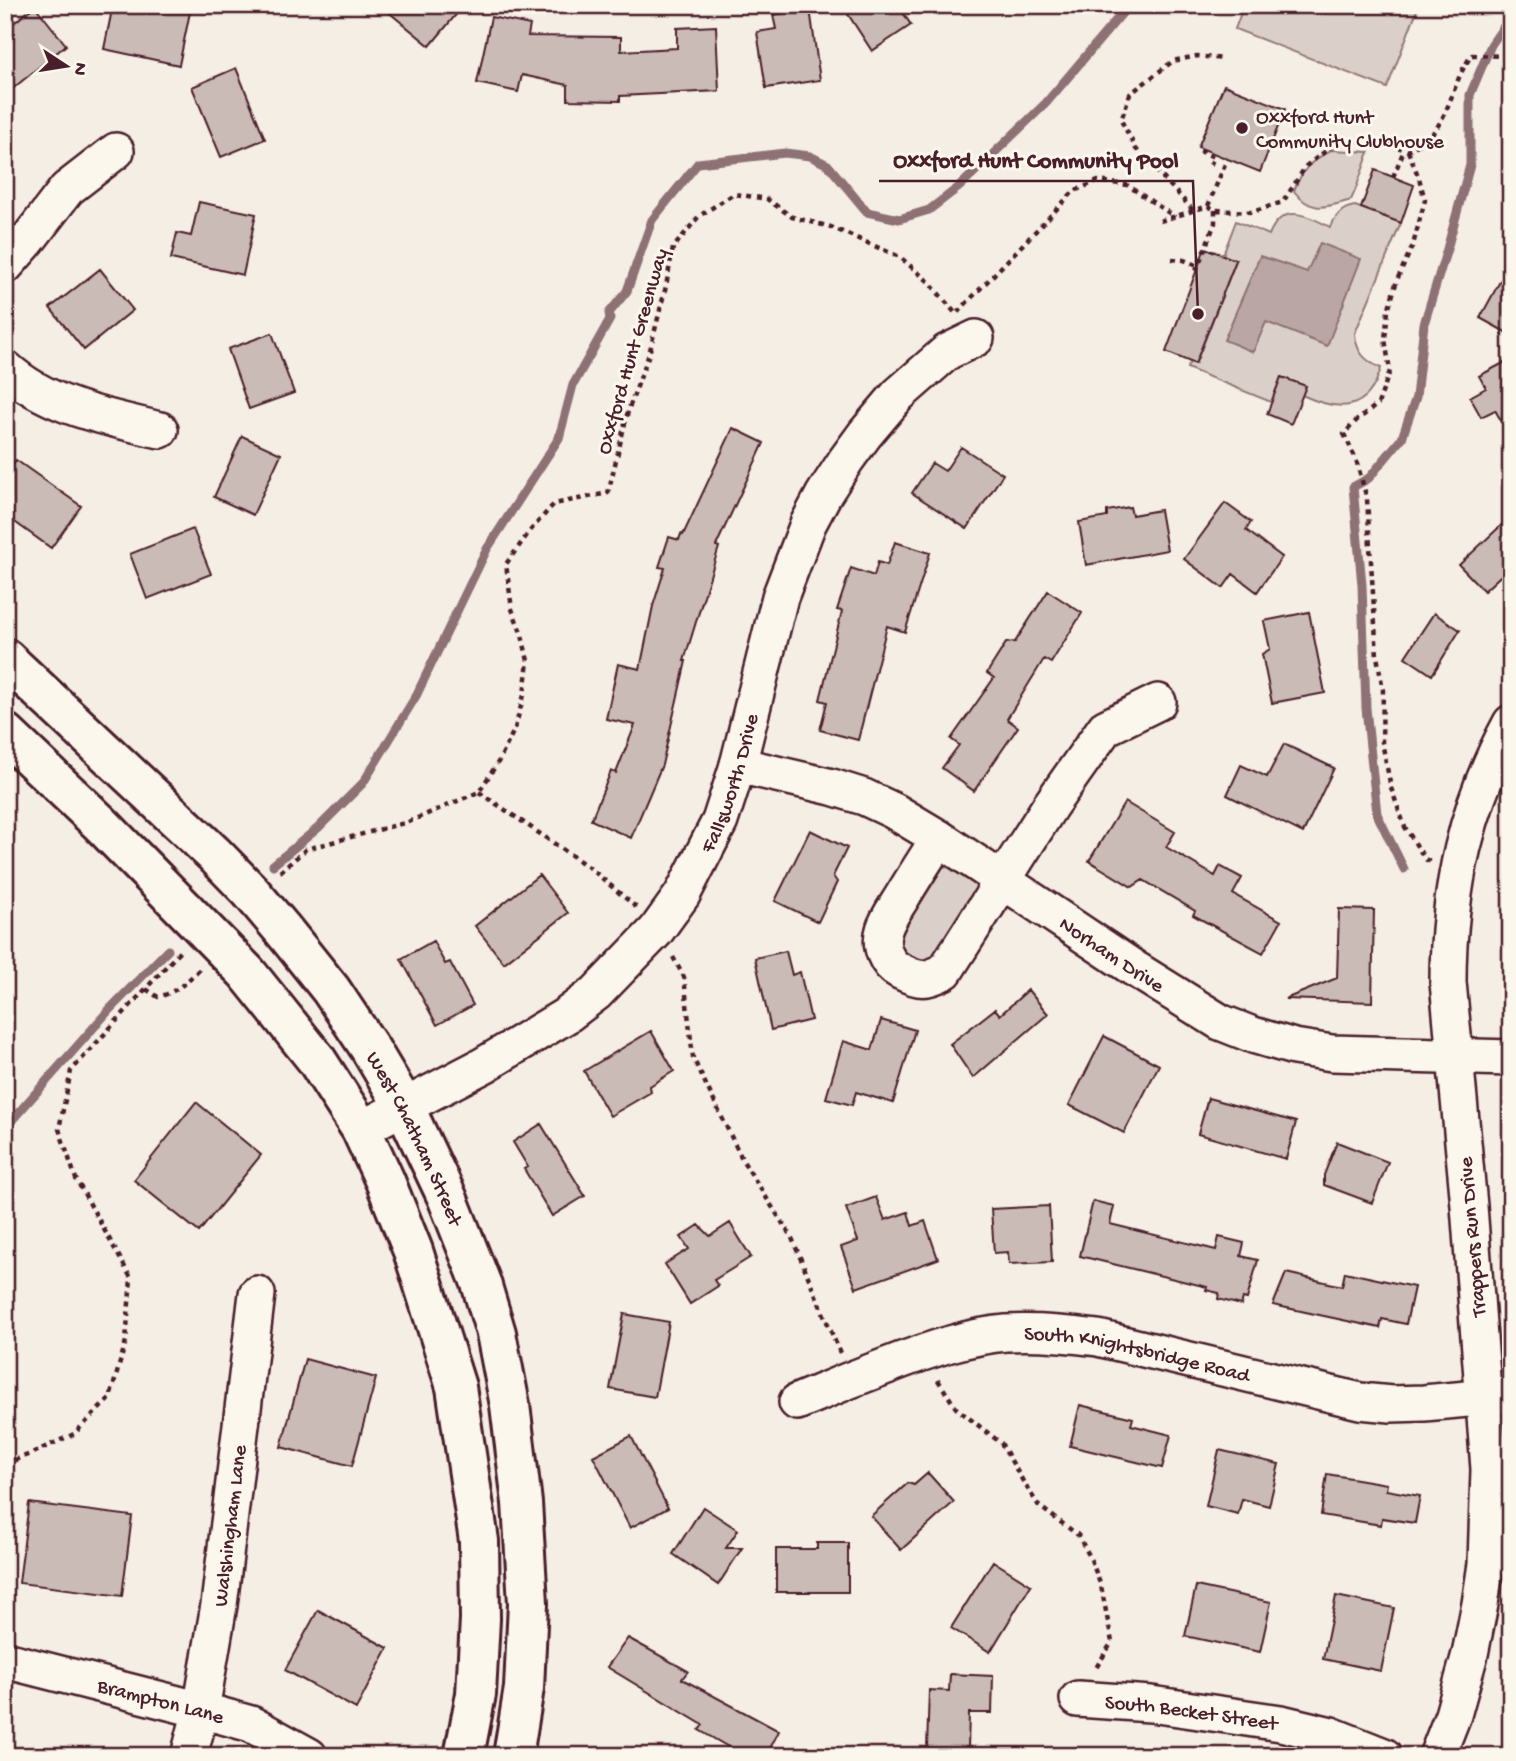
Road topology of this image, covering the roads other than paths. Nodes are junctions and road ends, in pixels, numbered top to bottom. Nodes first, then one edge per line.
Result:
1 (116, 151) dead end
2 (5, 266) edge
3 (976, 338) dead end
4 (5, 368) edge
5 (160, 430) dead end
6 (5, 658) edge
7 (1158, 702) dead end
8 (1511, 723) edge
9 (5, 733) edge
10 (738, 765) junction
11 (939, 838) junction
12 (1003, 881) junction
13 (1455, 1056) junction
14 (1511, 1058) edge
15 (404, 1106) junction
16 (361, 1129) junction
17 (257, 1294) dead end
18 (1497, 1396) edge
19 (797, 1402) dead end
20 (5, 1660) edge
21 (1078, 1699) road end
22 (201, 1710) junction
23 (189, 1756) edge
24 (309, 1756) edge
25 (464, 1756) edge
26 (513, 1756) edge
27 (1384, 1756) edge
28 (1437, 1756) edge

1 - 2 street
3 - 10 street, Fallsworth Drive
4 - 5 street
6 - 15 street, West Chatham Street
7 - 12 street
8 - 13 street, Trappers Run Drive
9 - 16 street, West Chatham Street
10 - 11 street, Norham Drive
10 - 15 street, Fallsworth Drive
11 - 12 street, Norham Drive
11 - 12 street
12 - 13 street, Norham Drive
13 - 14 street, Norham Drive
13 - 18 street, Trappers Run Drive
15 - 16 street, Fallsworth Drive
15 - 26 street, West Chatham Street
16 - 25 street, West Chatham Street
17 - 22 street, Walshingham Lane
18 - 19 street, South Knightsbridge Road
18 - 28 street, Trappers Run Drive
20 - 22 street, Brampton Lane
21 - 27 street, South Becket Street
22 - 23 street, Walshingham Lane
22 - 24 street, Brampton Lane

